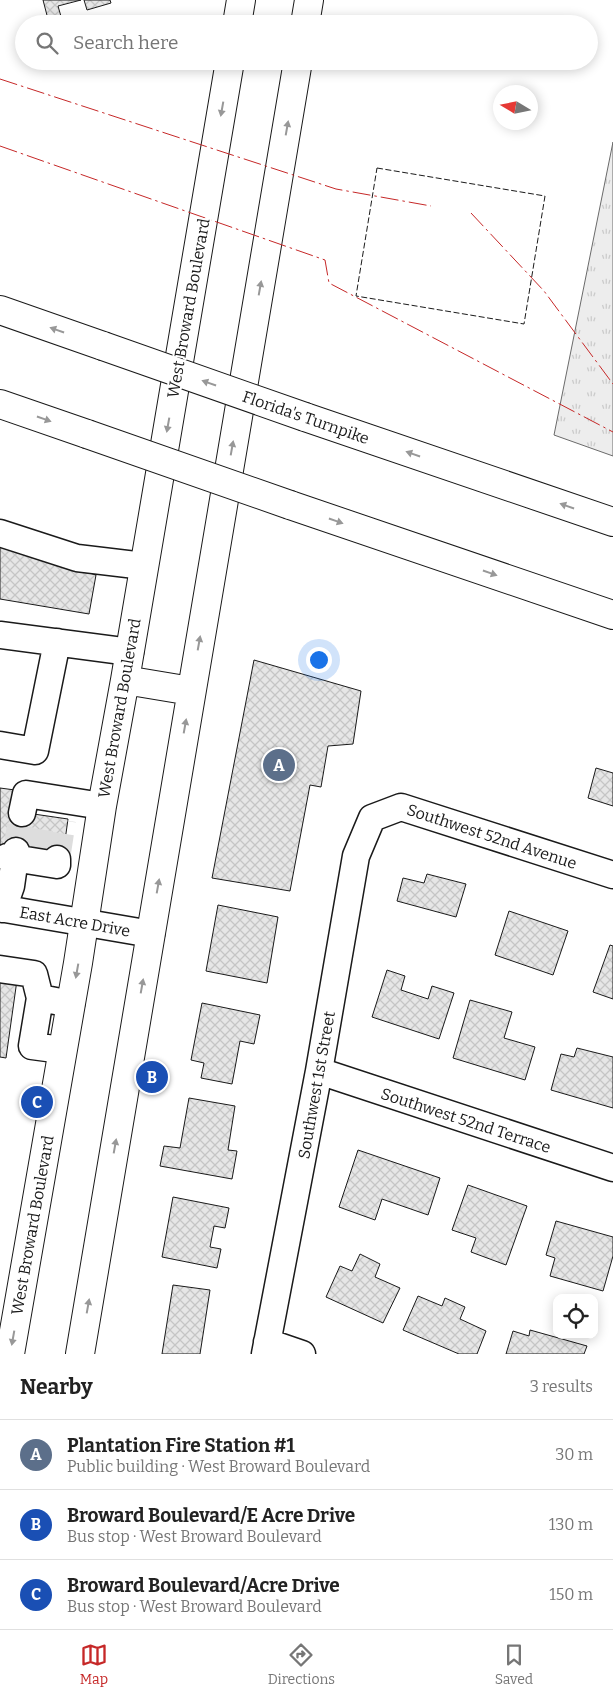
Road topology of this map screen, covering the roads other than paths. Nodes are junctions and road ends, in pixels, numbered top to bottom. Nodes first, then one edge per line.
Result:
1 (241, 0) edge
2 (309, 0) edge
3 (238, 15) edge
4 (306, 15) edge
5 (228, 70) edge
6 (296, 70) edge
7 (0, 310) edge
8 (0, 404) edge
9 (613, 522) edge
10 (0, 533) edge
11 (144, 566) junction
12 (613, 615) edge
13 (0, 635) edge
14 (57, 642) junction
15 (130, 652) junction
16 (125, 680) junction
17 (191, 691) junction
18 (0, 745) edge
19 (102, 806) junction
20 (48, 810) dead end
21 (372, 818) joint
22 (93, 864) junction
23 (613, 875) edge
24 (2, 909) edge
25 (84, 922) junction
26 (151, 934) junction
27 (0, 970) edge
28 (40, 998) junction
29 (71, 1004) junction
30 (62, 1050) junction
31 (319, 1071) junction
32 (613, 1168) edge
33 (266, 1348) edge
34 (10, 1354) edge
35 (80, 1354) edge
36 (302, 1354) edge

1 - 3 main road
2 - 4 main road
5 -> 11 main road, West Broward Boulevard
17 -> 6 main road
9 -> 7 main road, Florida's Turnpike, bridge
8 -> 12 main road, bridge
10 - 11 street
11 - 15 main road, West Broward Boulevard
13 - 14 street
14 - 15 street
14 - 18 street
15 - 16 main road, West Broward Boulevard
16 - 17 main road
16 - 19 main road, West Broward Boulevard
26 -> 17 main road
19 - 20 street
19 - 22 main road, West Broward Boulevard
21 - 23 street, Southwest 52nd Avenue
21 - 31 street, Southwest 1st Street
22 - 24 street
22 - 25 main road, West Broward Boulevard
24 - 25 street, East Acre Drive
25 - 26 street, East Acre Drive
25 -> 29 main road, West Broward Boulevard
35 -> 26 main road
27 - 28 street
28 - 29 street
28 - 30 street
29 - 30 main road, West Broward Boulevard
30 -> 34 main road, West Broward Boulevard
31 - 32 street, Southwest 52nd Terrace
31 - 33 street, Southwest 1st Street
33 - 36 street

